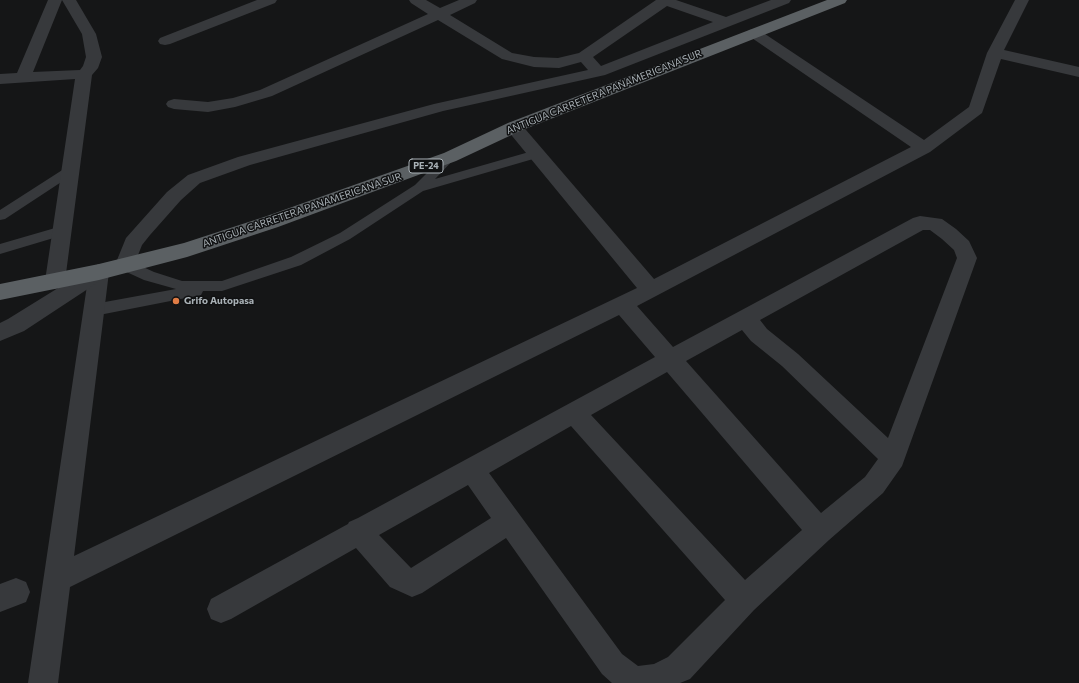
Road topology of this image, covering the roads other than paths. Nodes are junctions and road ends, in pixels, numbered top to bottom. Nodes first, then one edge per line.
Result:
1 (55, 0) edge
2 (69, 0) edge
3 (270, 0) edge
4 (416, 0) edge
5 (470, 0) edge
6 (664, 0) edge
7 (784, 0) edge
8 (840, 0) edge
9 (1022, 0) edge
10 (438, 14) junction
11 (726, 22) junction
12 (754, 33) junction
13 (165, 41) dead end
14 (995, 52) junction
15 (584, 56) junction
16 (599, 72) junction
17 (1079, 72) edge
18 (84, 74) junction
19 (23, 78) junction
20 (0, 79) edge
21 (619, 86) junction
22 (174, 104) dead end
23 (514, 127) junction
24 (924, 148) junction
25 (536, 154) junction
26 (450, 157) junction
27 (70, 170) junction
28 (419, 188) junction
29 (0, 216) edge
30 (62, 231) junction
31 (0, 249) edge
32 (125, 265) junction
33 (99, 272) junction
34 (55, 281) junction
35 (222, 286) junction
36 (651, 290) junction
37 (0, 292) edge
38 (622, 304) junction
39 (94, 310) junction
40 (746, 318) junction
41 (8, 328) edge
42 (0, 340) edge
43 (670, 359) junction
44 (574, 412) junction
45 (892, 458) junction
46 (471, 469) junction
47 (508, 522) junction
48 (358, 531) junction
49 (820, 531) junction
50 (56, 579) junction
51 (744, 600) junction
52 (221, 609) dead end
53 (43, 683) edge

1 - 19 street
2 - 18 street
3 - 13 street
4 - 10 street
5 - 10 street
6 - 11 street
6 - 15 street
7 - 11 street
8 - 12 highway, ANTIGUA CARRETERA PANAMERICANA SUR / PE-24
9 - 14 street
10 - 15 street
10 - 22 street
11 - 16 street
12 - 21 highway, ANTIGUA CARRETERA PANAMERICANA SUR / PE-24
12 - 24 street
14 - 17 street
14 - 24 street
15 - 16 street
16 - 21 street
16 - 32 street
18 - 19 street
18 - 27 street
19 - 20 street
21 - 23 highway, ANTIGUA CARRETERA PANAMERICANA SUR / PE-24
23 - 25 street
23 - 26 highway, ANTIGUA CARRETERA PANAMERICANA SUR / PE-24
24 - 36 street
25 - 28 lane
25 - 36 street
26 - 28 lane
26 - 32 highway, ANTIGUA CARRETERA PANAMERICANA SUR / PE-24
27 - 29 lane
27 - 30 street
28 - 35 lane
30 - 31 lane
30 - 34 street
32 - 33 highway, ANTIGUA CARRETERA PANAMERICANA SUR / PE-24
32 - 35 lane
33 - 34 highway, ANTIGUA CARRETERA PANAMERICANA SUR / PE-24
33 - 39 street
33 - 41 street
34 - 37 highway, ANTIGUA CARRETERA PANAMERICANA SUR / PE-24
35 - 39 lane
36 - 38 street
38 - 43 street
38 - 50 street
39 - 50 street
40 - 43 street
40 - 45 street
40 - 45 street
41 - 42 street
43 - 44 street
43 - 49 street
44 - 46 street
44 - 51 street
45 - 49 street
46 - 47 street
46 - 48 street
47 - 48 street
47 - 51 street
48 - 52 street
49 - 51 street
50 - 53 street

